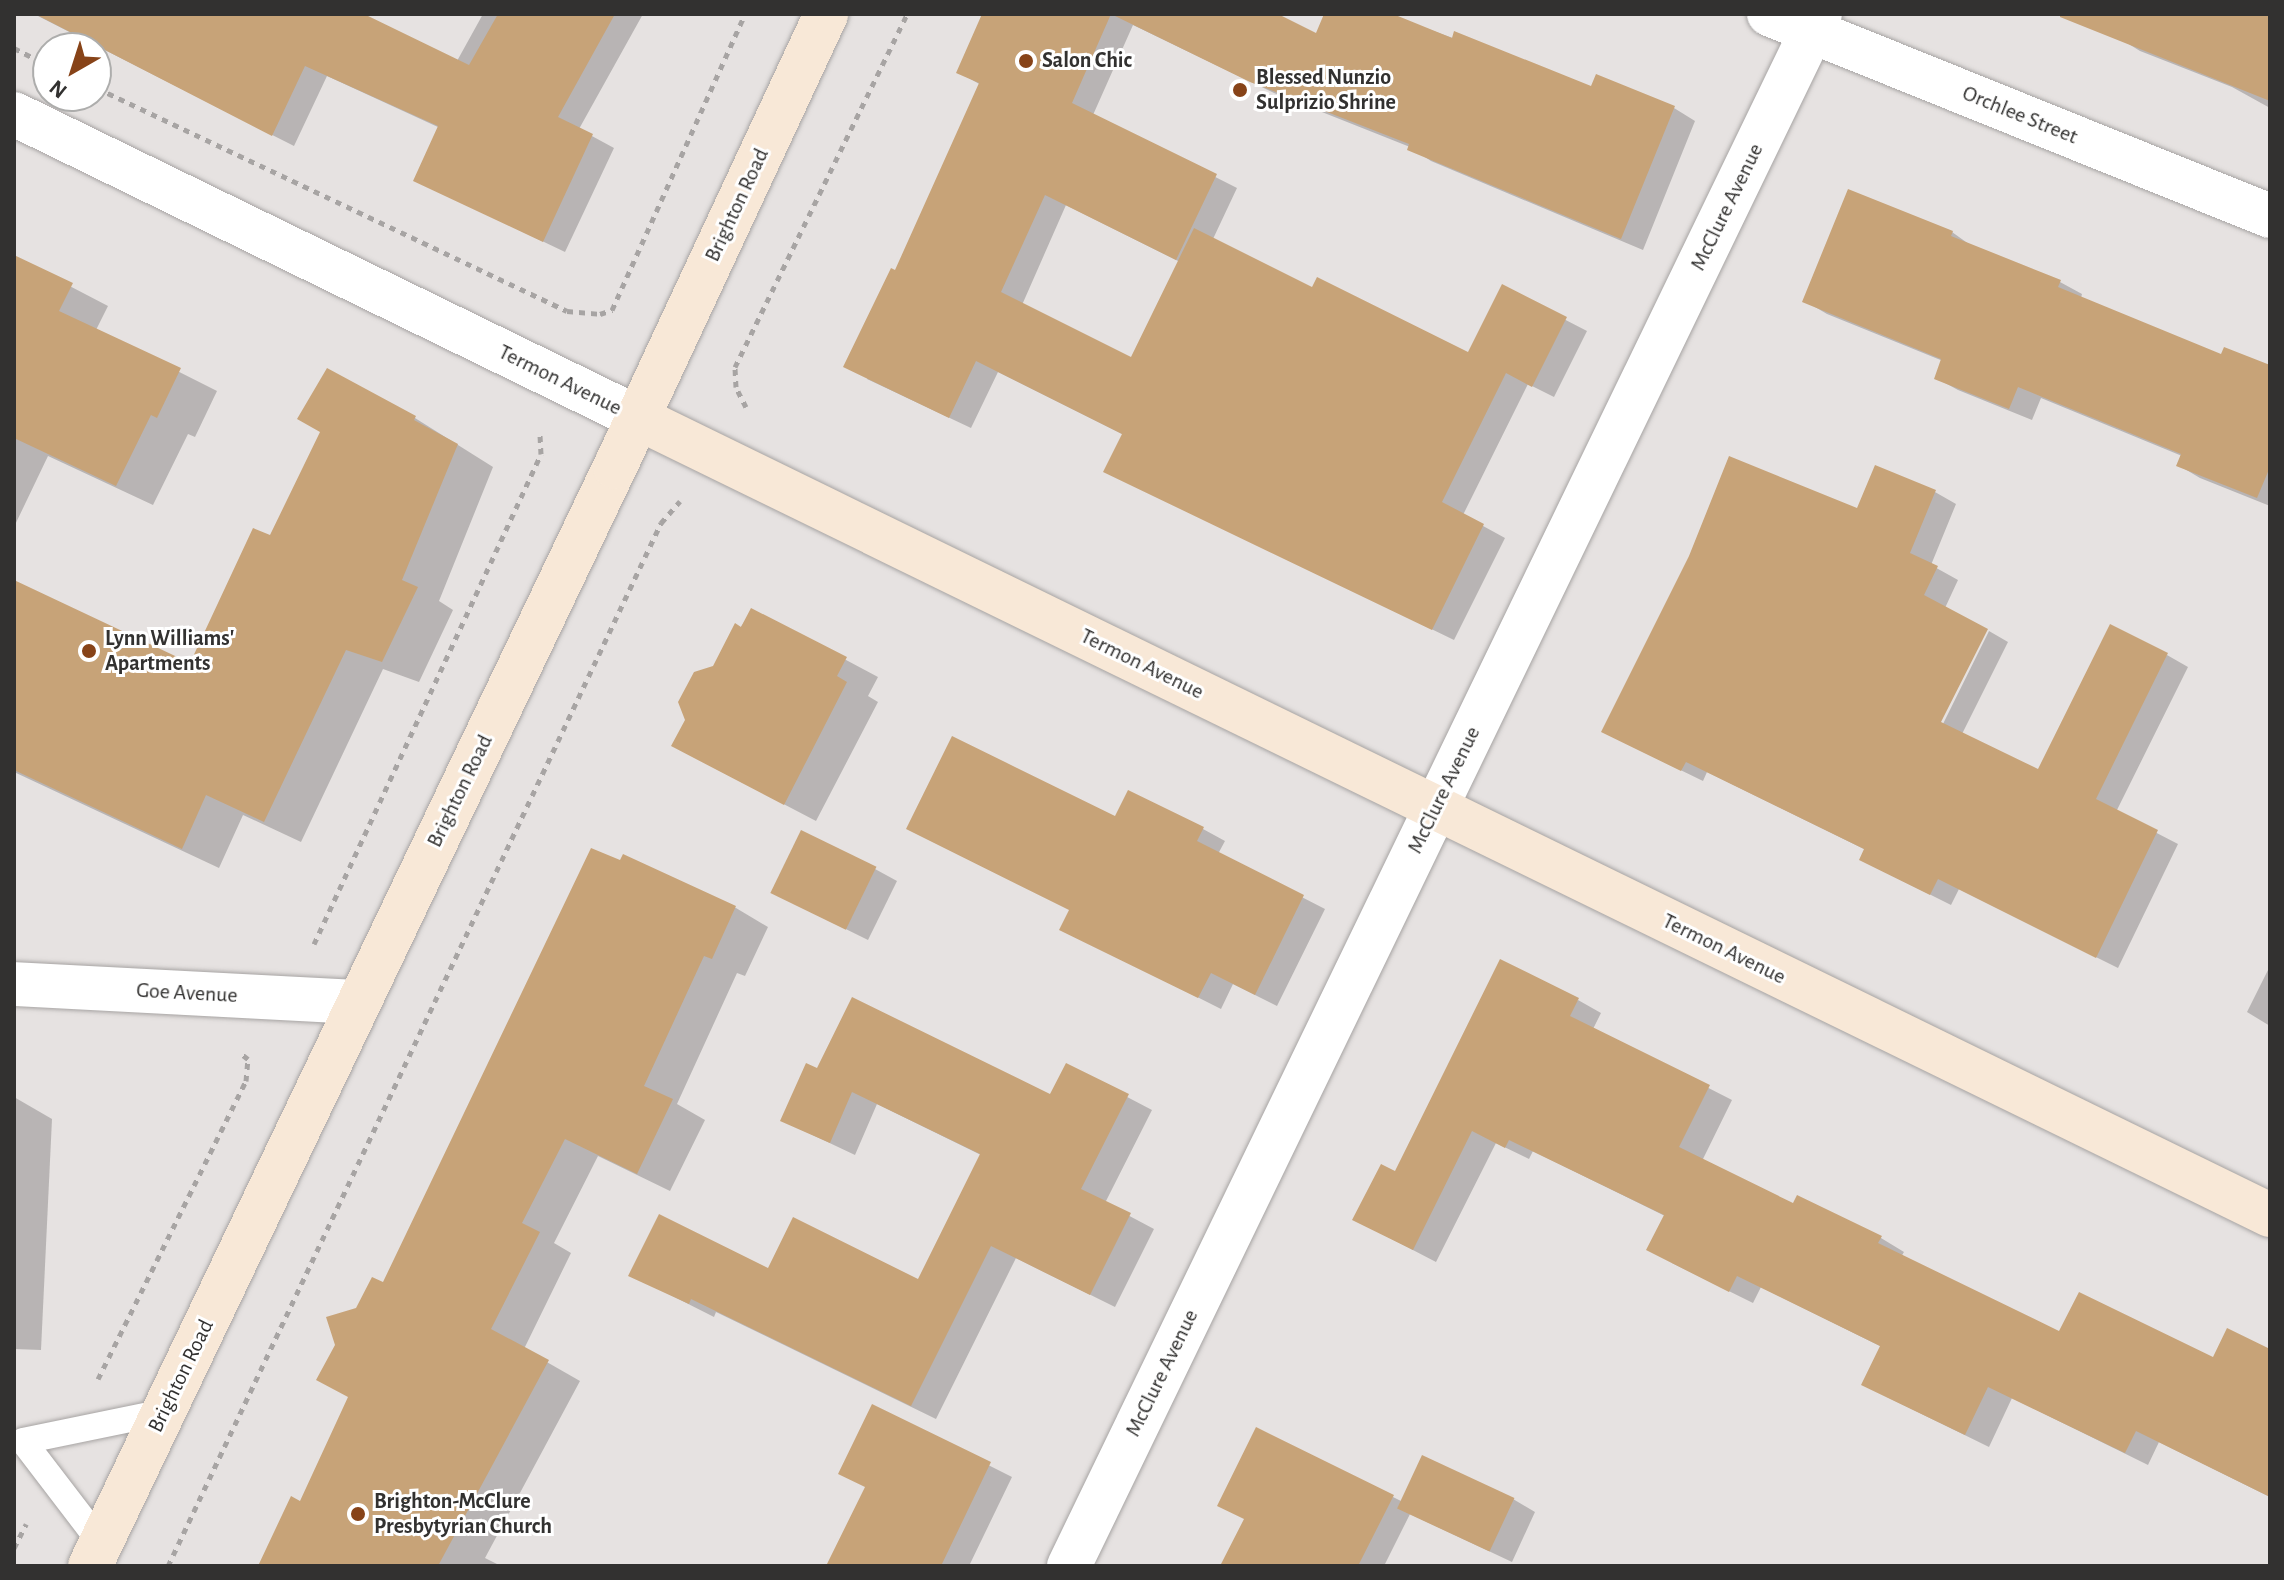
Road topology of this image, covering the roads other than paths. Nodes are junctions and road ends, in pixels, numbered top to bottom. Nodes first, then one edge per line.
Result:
1 (826, 14) edge
2 (1769, 14) edge
3 (1816, 22) edge
4 (14, 114) edge
5 (2270, 216) edge
6 (638, 418) junction
7 (1436, 807) junction
8 (14, 984) edge
9 (359, 1002) junction
10 (2270, 1215) edge
11 (164, 1412) junction
12 (96, 1554) edge
13 (1069, 1566) edge

1 - 6 street, Brighton Road
2 - 3 street, Orchlee Street
3 - 5 street, Orchlee Street
3 - 7 street, McClure Avenue
4 - 6 street, Termon Avenue
6 - 7 street, Termon Avenue
6 - 9 street, Brighton Road
7 - 10 street, Termon Avenue
7 - 13 street, McClure Avenue
8 - 9 street, Goe Avenue
9 - 11 street, Brighton Road
11 - 12 street, Brighton Road
11 - 12 lane

